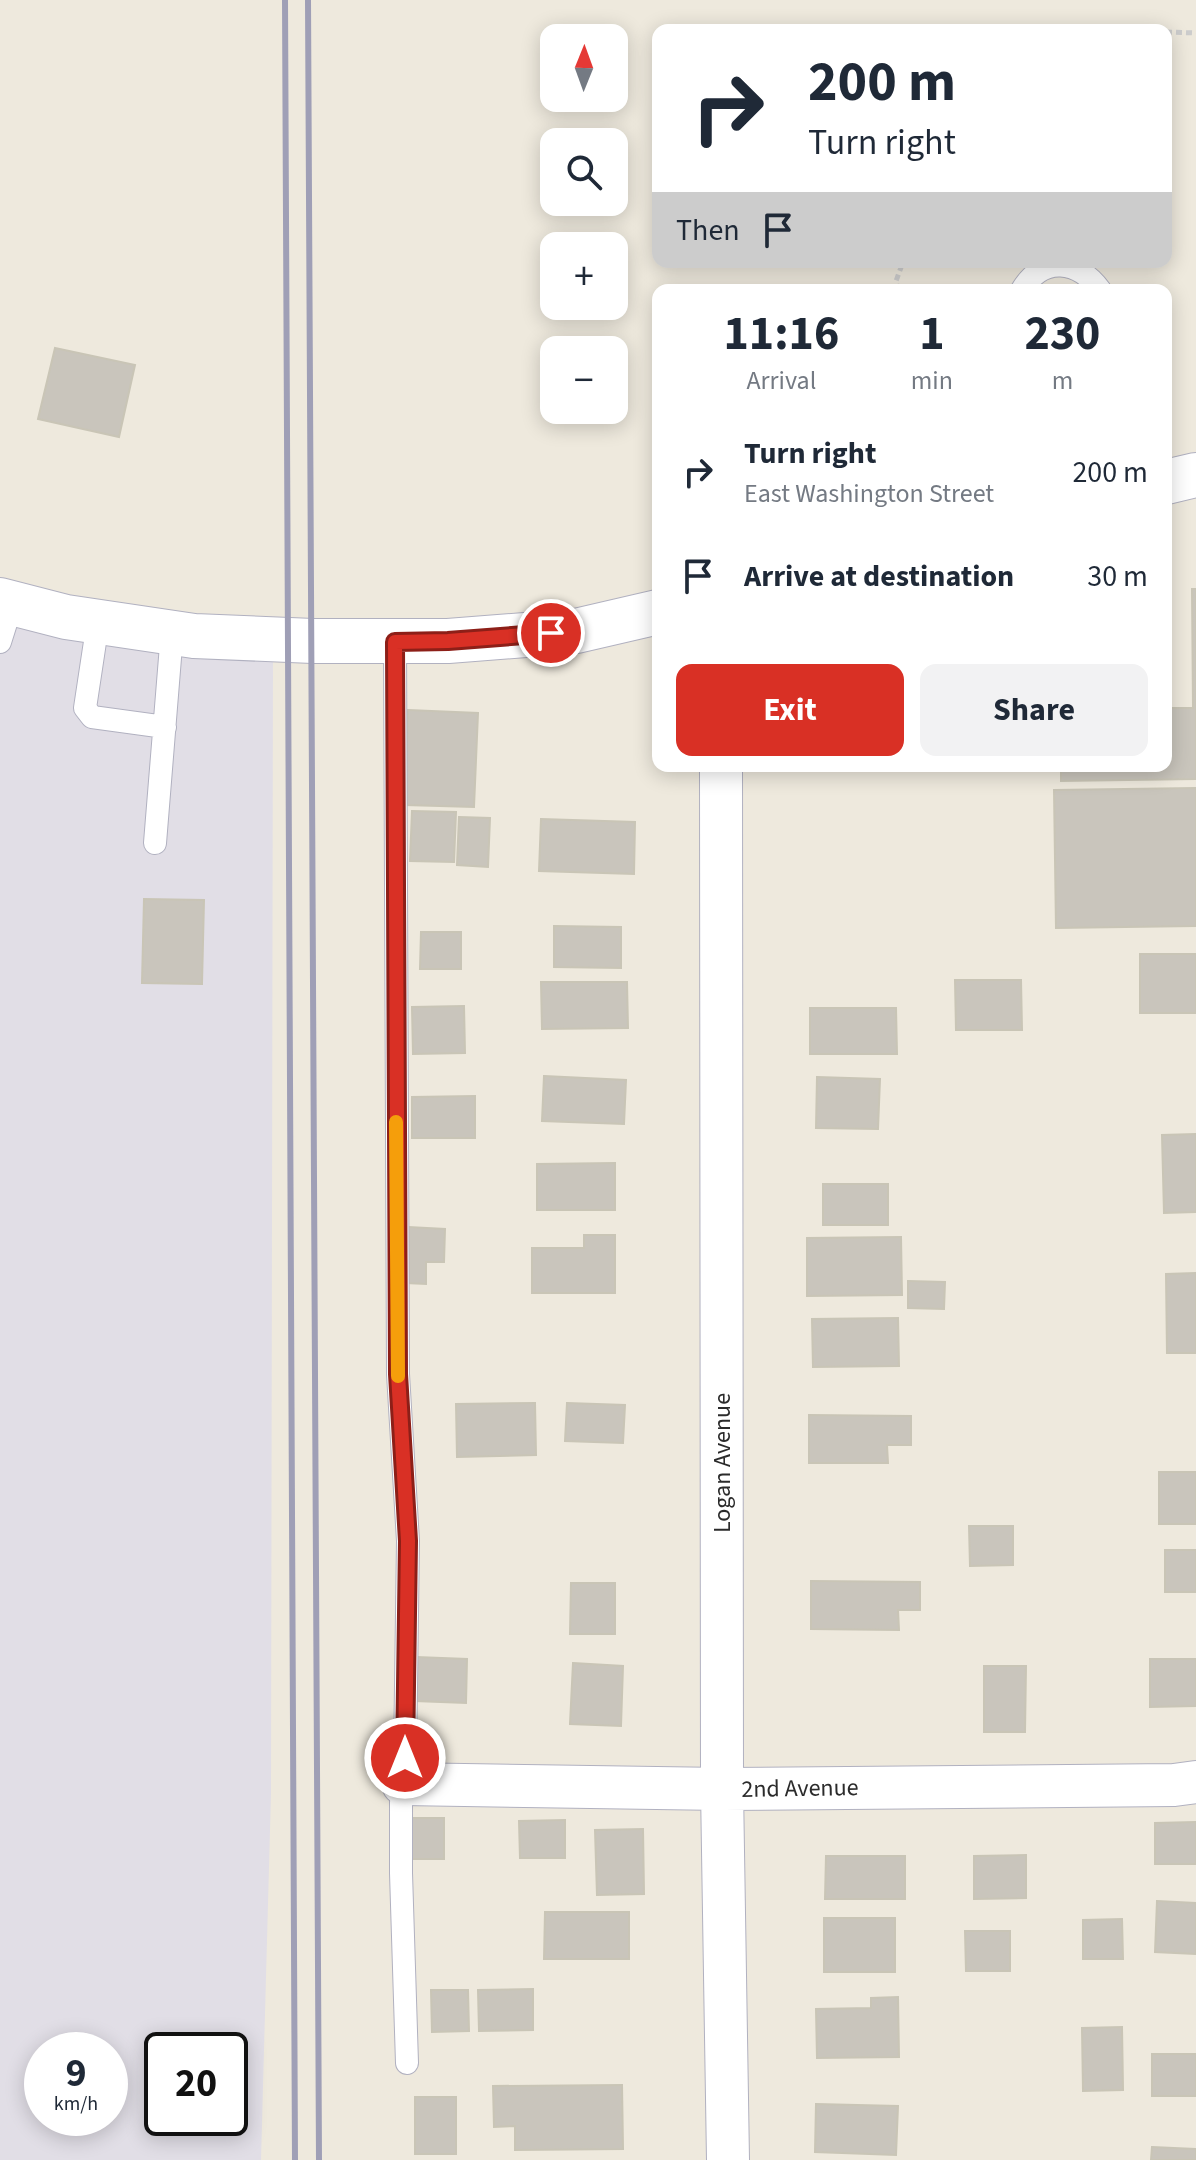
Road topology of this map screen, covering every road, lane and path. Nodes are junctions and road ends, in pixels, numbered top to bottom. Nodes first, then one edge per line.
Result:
1 (1172, 32) edge
2 (1196, 33) edge
3 (1046, 268) edge
4 (1075, 268) edge
5 (1026, 284) edge
6 (1096, 284) edge
7 (1196, 475) edge
8 (1172, 481) edge
9 (652, 613) edge
10 (4, 615) edge
11 (98, 622) junction
12 (172, 633) junction
13 (395, 642) junction
14 (165, 727) junction
15 (721, 772) edge
16 (155, 843) dead end
17 (1196, 1782) edge
18 (403, 1784) junction
19 (722, 1789) junction
20 (407, 2063) dead end
21 (728, 2160) edge

1 - 2 path
3 - 5 lane
4 - 6 lane
7 - 8 street
9 - 13 street
10 - 11 street
11 - 12 street
11 - 14 lane
12 - 13 street
12 - 14 lane
13 - 18 lane
14 - 16 lane
15 - 19 street, Logan Avenue
17 - 19 street, 2nd Avenue
18 - 19 street, 2nd Avenue
18 - 20 lane
19 - 21 street, Logan Avenue

